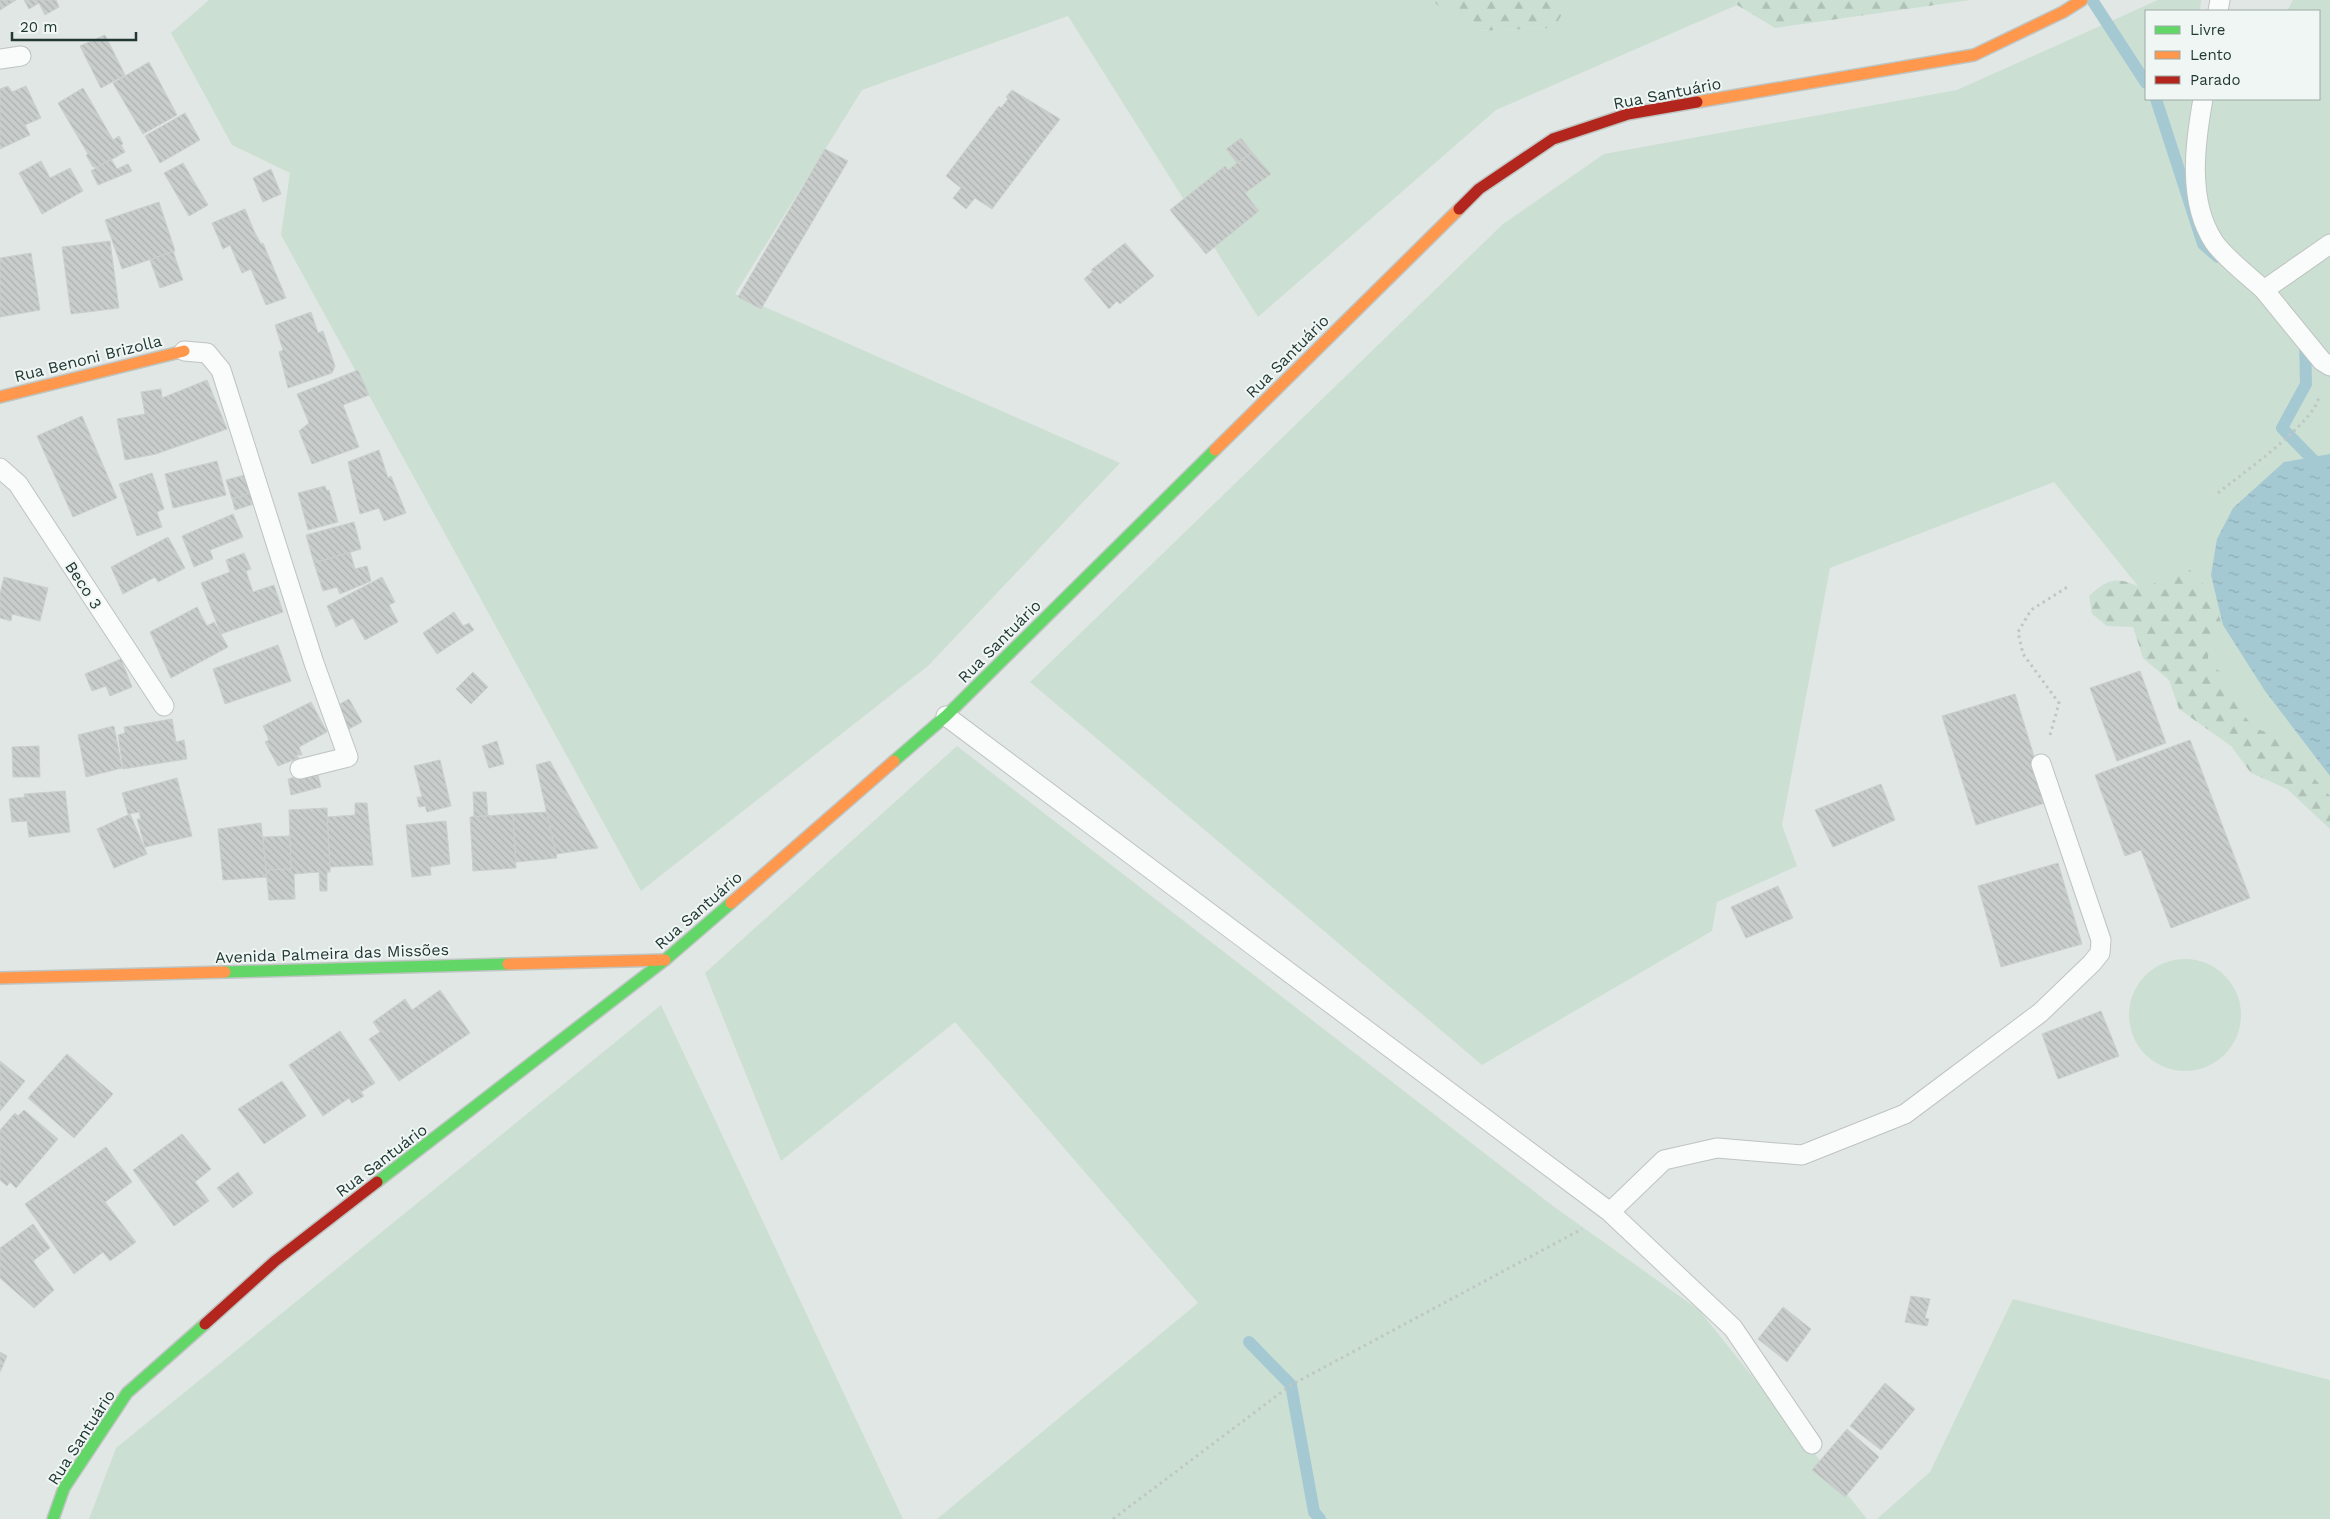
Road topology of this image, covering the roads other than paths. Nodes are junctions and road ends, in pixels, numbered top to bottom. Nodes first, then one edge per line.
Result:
1 (2082, 0) edge
2 (21, 56) dead end
3 (0, 59) edge
4 (2203, 100) edge
5 (2330, 244) edge
6 (2264, 290) junction
7 (184, 351) joint
8 (2326, 364) edge
9 (0, 397) edge
10 (0, 468) edge
11 (164, 706) dead end
12 (946, 716) junction
13 (2042, 764) road end
14 (300, 769) dead end
15 (664, 960) junction
16 (0, 978) edge
17 (1610, 1212) junction
18 (1812, 1444) dead end
19 (53, 1519) edge

1 - 12 street, Rua Santuário
2 - 3 lane
4 - 6 lane
5 - 6 lane
6 - 8 lane
7 - 9 street, Rua Benoni Brizolla
7 - 14 lane
10 - 11 lane, Beco 3
12 - 15 street, Rua Santuário
12 - 17 lane
13 - 17 lane
15 - 16 street, Avenida Palmeira das Missões
15 - 19 street, Rua Santuário
17 - 18 lane

